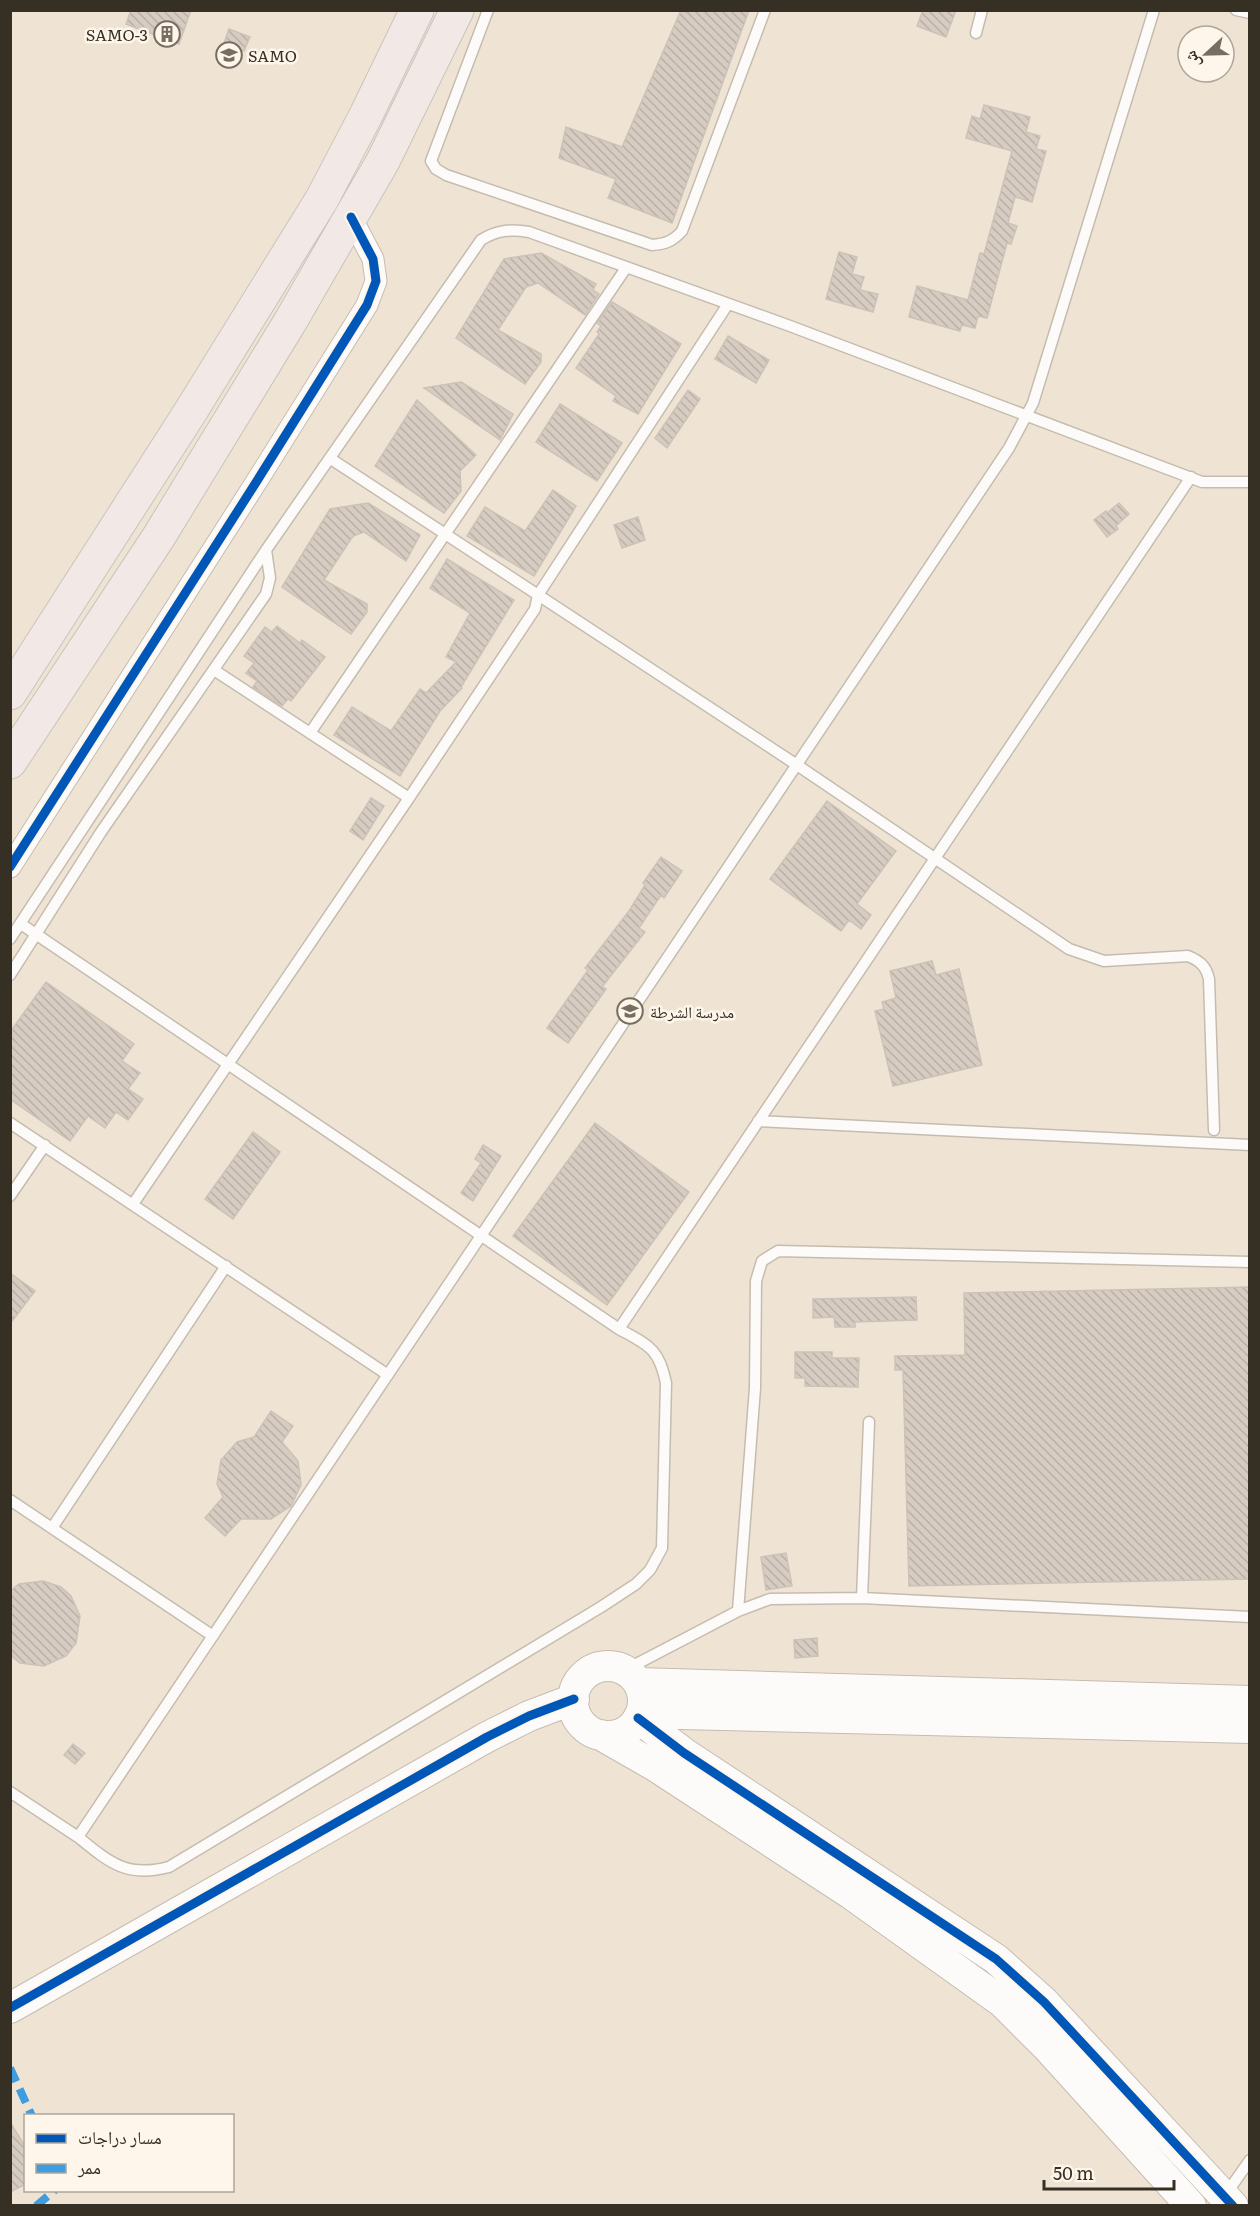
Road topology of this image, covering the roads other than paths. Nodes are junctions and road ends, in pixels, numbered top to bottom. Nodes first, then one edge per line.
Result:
1 (417, 10) edge
2 (457, 10) edge
3 (488, 10) edge
4 (765, 10) edge
5 (982, 10) edge
6 (1154, 10) edge
7 (1236, 10) edge
8 (1250, 13) edge
9 (975, 33) dead end
10 (351, 217) junction
11 (626, 268) junction
12 (728, 304) junction
13 (1026, 417) junction
14 (331, 459) junction
15 (1191, 477) junction
16 (1250, 482) edge
17 (446, 534) junction
18 (266, 550) junction
19 (538, 595) junction
20 (214, 670) junction
21 (10, 693) edge
22 (310, 733) junction
23 (10, 762) edge
24 (797, 765) junction
25 (409, 798) junction
26 (935, 858) junction
27 (10, 867) edge
28 (21, 924) junction
29 (36, 934) junction
30 (10, 939) edge
31 (10, 975) edge
32 (227, 1064) junction
33 (758, 1121) junction
34 (10, 1123) edge
35 (1215, 1130) dead end
36 (45, 1145) junction
37 (1250, 1145) edge
38 (11, 1195) edge
39 (133, 1204) junction
40 (481, 1236) junction
41 (1250, 1262) edge
42 (226, 1266) junction
43 (619, 1329) junction
44 (388, 1375) junction
45 (869, 1422) dead end
46 (10, 1500) edge
47 (52, 1528) junction
48 (862, 1598) junction
49 (738, 1611) junction
50 (1250, 1617) edge
51 (213, 1636) junction
52 (631, 1677) junction
53 (574, 1699) junction
54 (1250, 1701) edge
55 (640, 1715) junction
56 (1250, 1728) edge
57 (601, 1735) junction
58 (10, 1792) edge
59 (78, 1837) junction
60 (10, 2008) edge
61 (1250, 2160) edge
62 (1229, 2201) edge
63 (1191, 2205) edge

1 - 21 highway
2 - 10 highway
3 - 4 lane
5 - 9 lane
6 - 13 lane
7 - 8 lane
10 - 23 highway
10 - 27 street
11 - 12 lane
11 - 14 lane
11 - 17 lane
12 - 13 lane
12 - 19 lane
13 - 15 lane
13 - 24 lane
14 - 17 lane
14 - 18 lane
15 - 16 lane
15 - 26 lane
17 - 19 lane
17 - 22 lane
18 - 20 lane
18 - 28 lane
19 - 24 lane
19 - 25 lane
20 - 22 lane
20 - 29 lane
22 - 25 lane
24 - 26 lane
24 - 40 lane
25 - 32 lane
26 - 33 lane
26 - 35 lane
28 - 29 lane
28 - 30 lane
29 - 31 lane
29 - 32 lane
32 - 39 lane
32 - 40 lane
33 - 37 lane
33 - 43 lane
34 - 36 lane
36 - 38 lane
36 - 39 lane
39 - 42 lane
40 - 43 lane
40 - 44 lane
41 - 49 lane
42 - 44 lane
42 - 47 lane
43 - 59 lane
44 - 51 lane
45 - 48 lane
46 - 47 lane
47 - 51 lane
48 - 49 lane
48 - 50 lane
49 - 52 lane
51 - 59 lane
52 - 53 street
52 - 54 street
52 - 55 street
53 - 57 street
53 - 60 street
55 - 56 street
55 - 57 street
55 - 62 street
57 - 63 street
58 - 59 lane
61 - 62 lane

